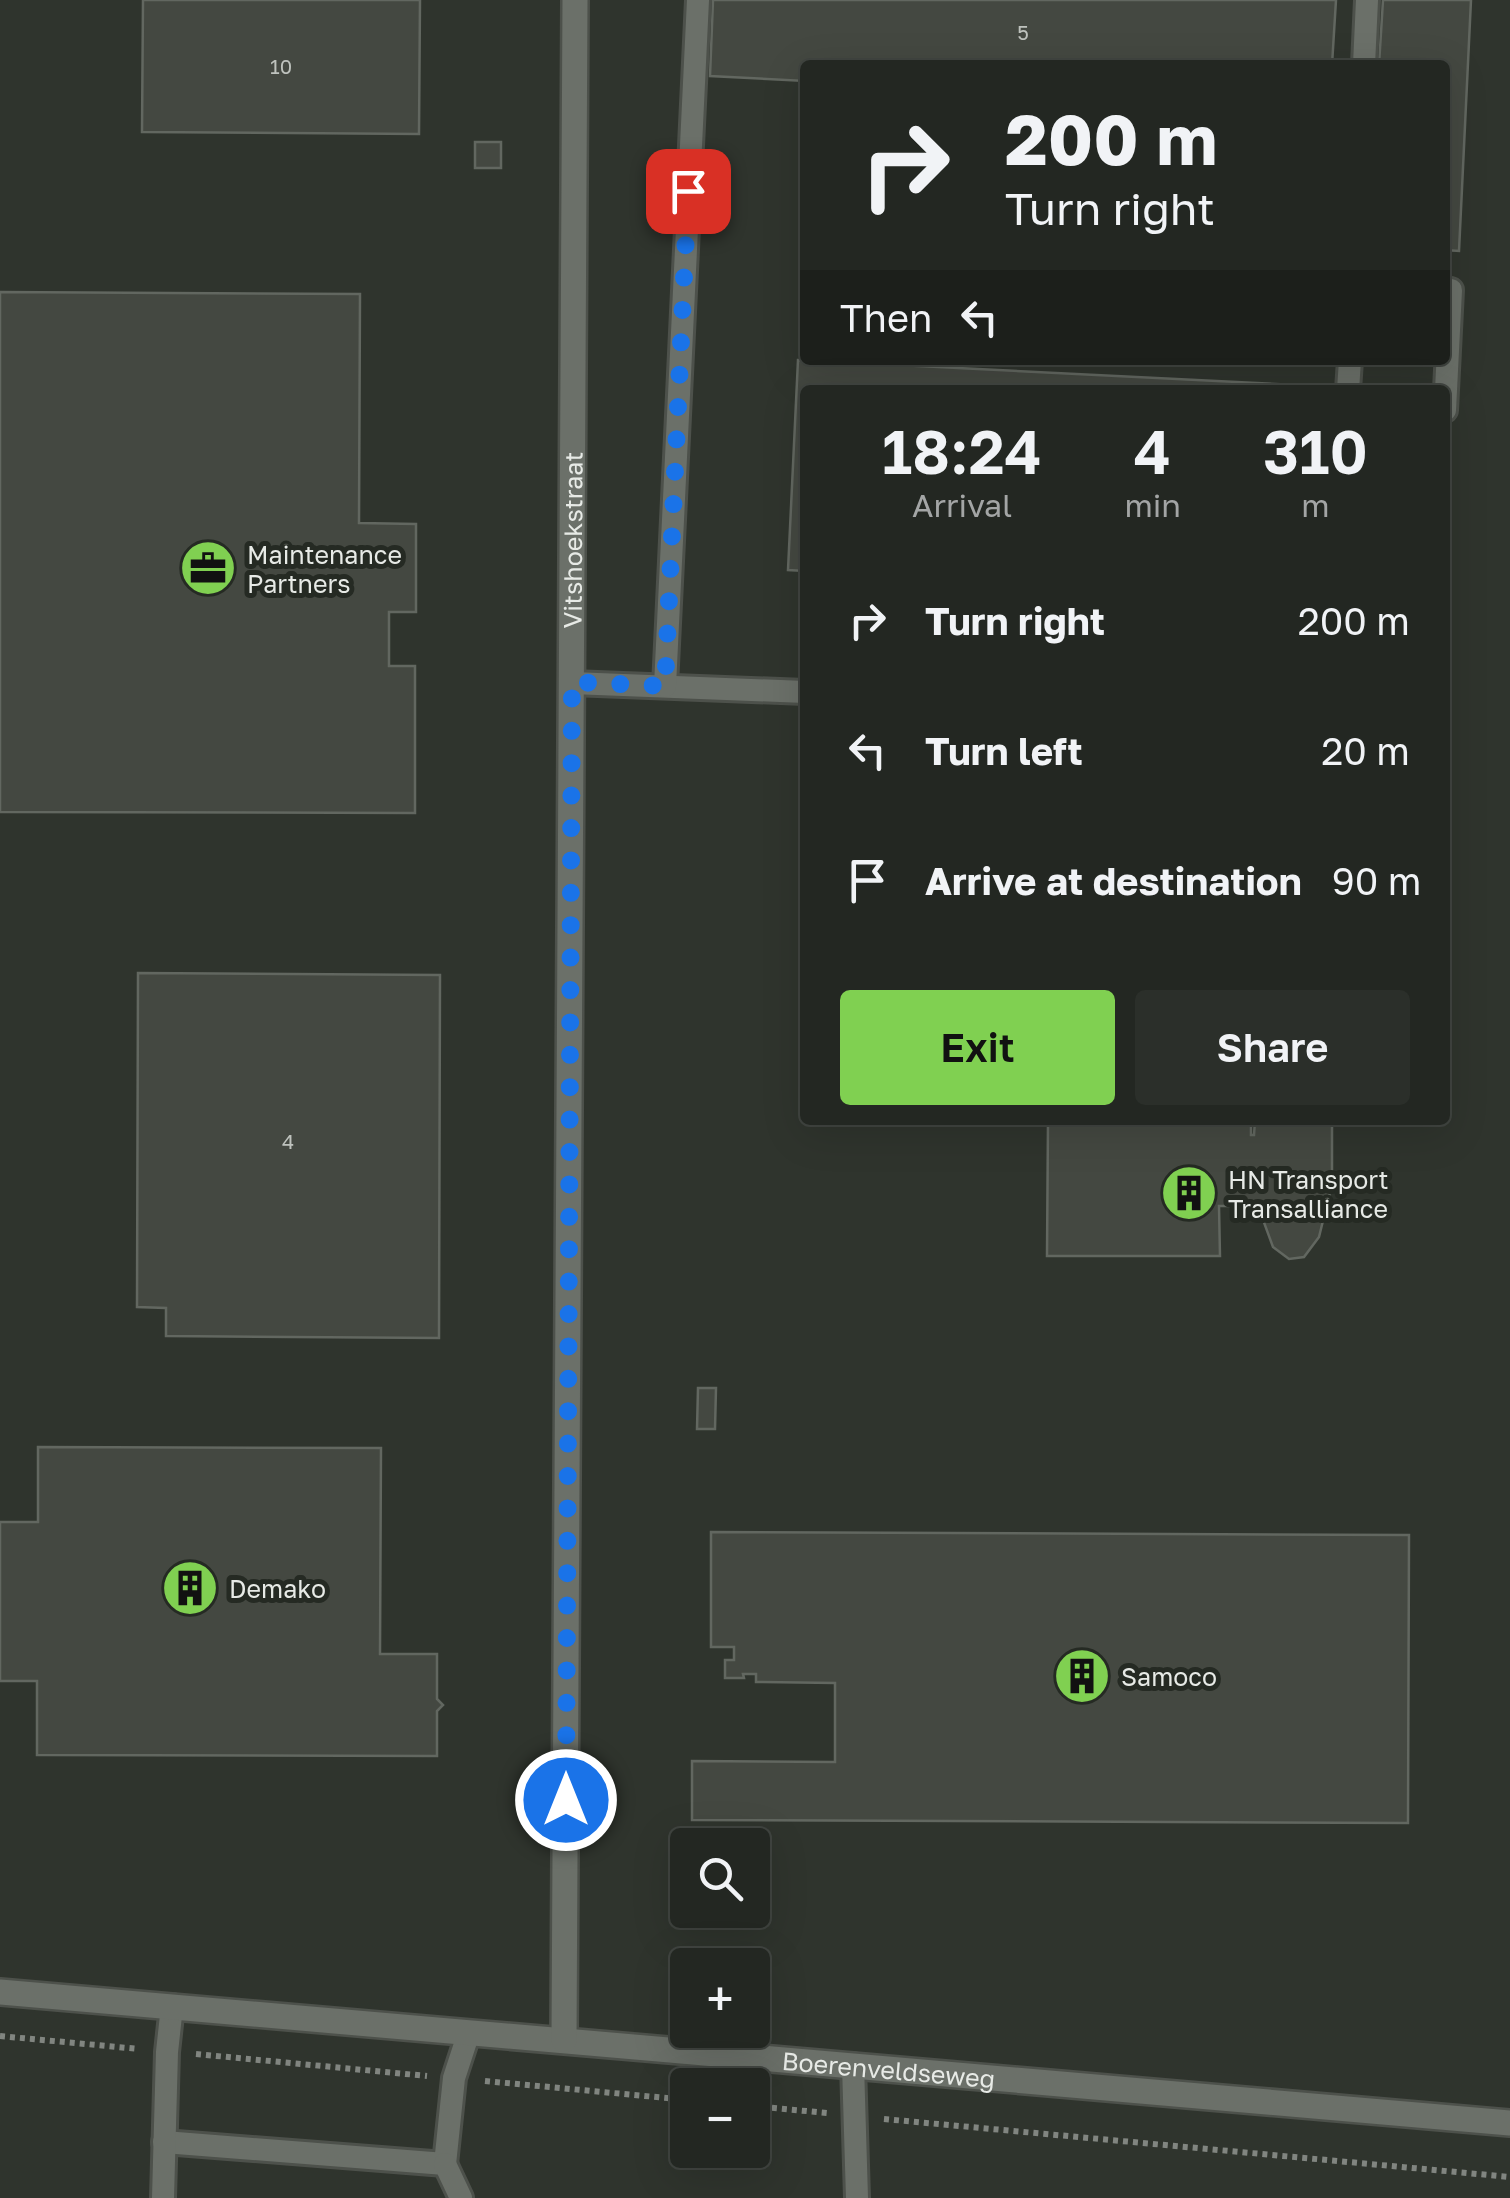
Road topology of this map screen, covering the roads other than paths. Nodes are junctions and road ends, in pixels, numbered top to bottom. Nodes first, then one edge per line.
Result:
1 (575, 0) edge
2 (698, 0) edge
3 (1367, 0) edge
4 (1364, 60) edge
5 (572, 682) junction
6 (665, 686) junction
7 (800, 692) edge
8 (0, 1992) edge
9 (172, 2006) junction
10 (469, 2032) junction
11 (564, 2040) junction
12 (853, 2065) junction
13 (1510, 2121) edge
14 (164, 2142) junction
15 (445, 2164) junction
16 (162, 2198) edge
17 (461, 2198) edge
18 (857, 2198) edge

1 - 5 street, Vitshoekstraat
2 - 6 lane
3 - 4 lane
5 - 6 lane
5 - 11 street, Vitshoekstraat
6 - 7 lane
8 - 9 street, Boerenveldseweg
9 - 10 street, Boerenveldseweg
9 - 14 lane
10 - 11 street, Boerenveldseweg
10 - 15 lane
11 - 12 street, Boerenveldseweg
12 - 13 street, Boerenveldseweg
12 - 18 lane
14 - 15 lane
14 - 16 lane
15 - 17 lane

